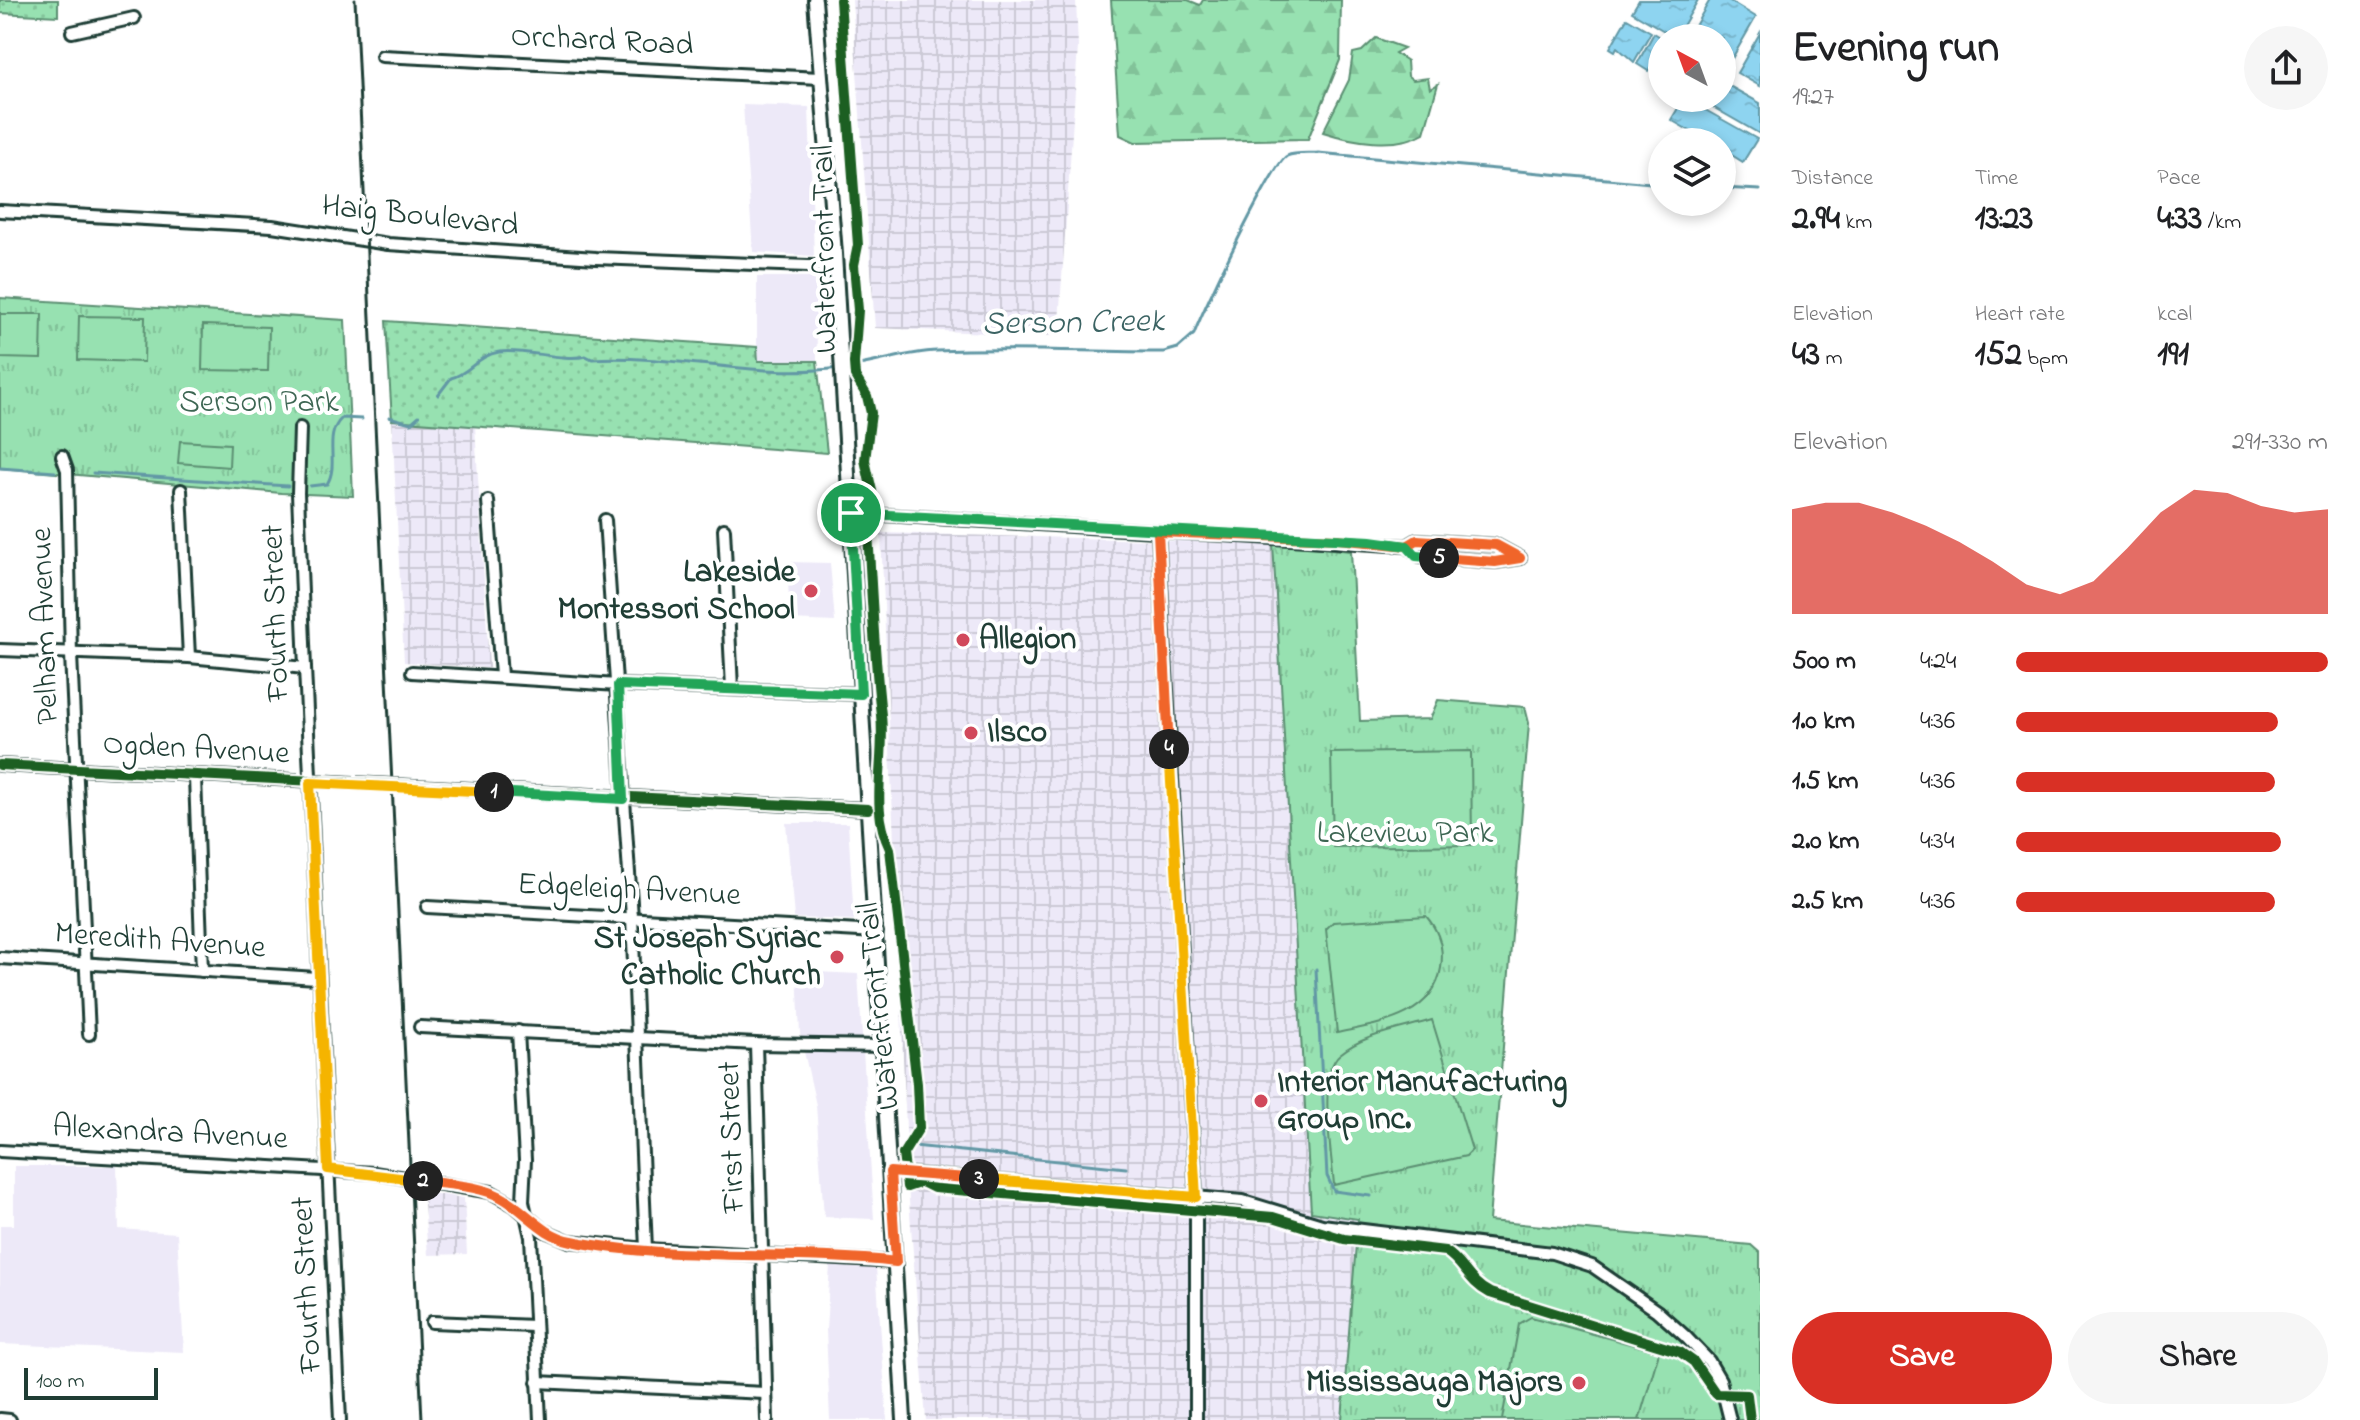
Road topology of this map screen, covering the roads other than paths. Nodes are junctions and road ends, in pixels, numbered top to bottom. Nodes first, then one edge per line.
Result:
1 (815, 0) edge
2 (134, 18) dead end
3 (72, 32) dead end
4 (382, 56) dead end
5 (820, 78) junction
6 (0, 211) edge
7 (836, 267) junction
8 (300, 428) dead end
9 (62, 456) dead end
10 (181, 490) dead end
11 (488, 501) dead end
12 (851, 513) junction
13 (605, 520) dead end
14 (724, 529) dead end
15 (1158, 532) junction
16 (1407, 546) junction
17 (0, 650) edge
18 (71, 655) junction
19 (189, 657) junction
20 (305, 668) junction
21 (412, 672) dead end
22 (501, 676) junction
23 (618, 685) junction
24 (732, 688) junction
25 (861, 694) junction
26 (0, 765) edge
27 (79, 769) junction
28 (195, 777) junction
29 (310, 783) junction
30 (623, 799) junction
31 (868, 809) junction
32 (427, 907) dead end
33 (632, 917) junction
34 (877, 932) junction
35 (0, 958) edge
36 (85, 963) junction
37 (202, 971) junction
38 (317, 978) junction
39 (420, 1027) dead end
40 (518, 1031) junction
41 (89, 1034) dead end
42 (637, 1038) junction
43 (756, 1044) junction
44 (884, 1046) junction
45 (0, 1151) edge
46 (328, 1169) junction
47 (890, 1172) junction
48 (1196, 1197) junction
49 (525, 1216) junction
50 (646, 1249) junction
51 (763, 1254) junction
52 (896, 1262) junction
53 (432, 1322) dead end
54 (534, 1326) junction
55 (537, 1382) junction
56 (765, 1393) junction
57 (0, 1419) edge
58 (10, 1420) edge
59 (340, 1420) edge
60 (540, 1420) edge
61 (767, 1420) edge
62 (904, 1420) edge
63 (1196, 1420) edge
64 (1730, 1420) edge

1 - 5 main road
2 - 3 street
4 - 5 street, Orchard Road
5 - 7 main road
6 - 7 street, Haig Boulevard
7 - 12 main road
8 - 20 street, Fourth Street
9 - 18 street, Pelham Avenue
10 - 19 street
11 - 22 street
12 - 15 street
12 - 25 main road
13 - 23 street
14 - 24 street
15 - 16 street
15 - 48 street
16 - 16 street
17 - 18 street
18 - 19 street
18 - 27 street, Pelham Avenue
19 - 20 street
20 - 29 street, Fourth Street
21 - 22 street
22 - 23 street
23 - 24 street
23 - 30 street
24 - 25 street
25 - 31 main road
26 - 27 street, Ogden Avenue
27 - 28 street, Ogden Avenue
27 - 36 street, Pelham Avenue
28 - 29 street, Ogden Avenue
28 - 37 street
29 - 30 street, Ogden Avenue
29 - 38 street, Fourth Street
30 - 31 street, Ogden Avenue
30 - 33 street
31 - 34 main road
32 - 33 street, Edgeleigh Avenue
33 - 34 street, Edgeleigh Avenue
33 - 42 street
34 - 44 main road
35 - 36 street, Meredith Avenue
36 - 37 street, Meredith Avenue
36 - 41 street, Pelham Avenue
37 - 38 street, Meredith Avenue
38 - 46 street, Fourth Street
39 - 40 street
40 - 42 street
40 - 49 street
42 - 43 street
42 - 50 street
43 - 44 street
43 - 51 street, First Street
44 - 47 main road
45 - 46 street, Alexandra Avenue
46 - 49 street, Alexandra Avenue
46 - 59 street, Fourth Street
47 - 48 street
47 - 52 main road
48 - 63 street
48 - 64 street
49 - 50 street, Alexandra Avenue
49 - 54 street
50 - 51 street, Alexandra Avenue
51 - 52 street, Alexandra Avenue
51 - 56 street, First Street
52 - 62 main road
53 - 54 street
54 - 55 street
55 - 56 street
55 - 60 street
56 - 61 street, First Street
57 - 58 street

